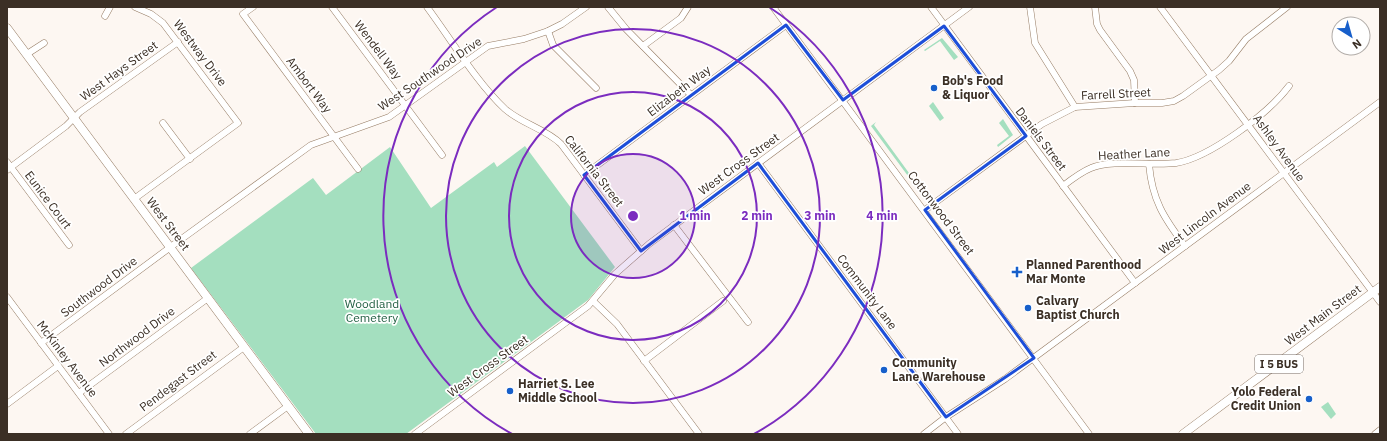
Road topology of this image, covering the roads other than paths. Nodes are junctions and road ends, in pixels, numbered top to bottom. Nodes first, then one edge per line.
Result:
1 (110, 7) edge
2 (135, 7) edge
3 (253, 7) edge
4 (332, 7) edge
5 (427, 7) edge
6 (586, 7) edge
7 (608, 7) edge
8 (688, 7) edge
9 (773, 7) edge
10 (931, 7) edge
11 (969, 7) edge
12 (1030, 7) edge
13 (1095, 7) edge
14 (1160, 7) edge
15 (1287, 7) edge
16 (105, 16) dead end
17 (786, 25) junction
18 (944, 26) junction
19 (7, 28) edge
20 (548, 31) junction
21 (178, 42) junction
22 (44, 43) dead end
23 (643, 46) junction
24 (27, 54) junction
25 (466, 61) junction
26 (1212, 75) junction
27 (1289, 86) dead end
28 (596, 88) dead end
29 (692, 95) junction
30 (843, 100) junction
31 (1380, 102) edge
32 (1135, 103) junction
33 (405, 105) junction
34 (1075, 107) junction
35 (74, 118) junction
36 (163, 123) dead end
37 (1248, 124) junction
38 (334, 136) junction
39 (1026, 136) junction
40 (442, 155) dead end
41 (190, 159) junction
42 (758, 163) junction
43 (1149, 164) junction
44 (8, 166) edge
45 (358, 169) dead end
46 (1284, 172) junction
47 (584, 175) junction
48 (1063, 186) junction
49 (134, 199) junction
50 (924, 210) junction
51 (674, 225) junction
52 (69, 245) dead end
53 (1185, 246) junction
54 (170, 247) junction
55 (641, 251) junction
56 (1135, 283) junction
57 (1380, 287) edge
58 (1373, 292) junction
59 (7, 297) edge
60 (208, 298) junction
61 (593, 301) junction
62 (723, 302) dead end
63 (1380, 302) edge
64 (748, 322) dead end
65 (41, 344) junction
66 (244, 347) junction
67 (1034, 358) junction
68 (644, 361) junction
69 (58, 366) junction
70 (79, 393) junction
71 (7, 404) edge
72 (288, 406) junction
73 (946, 417) junction
74 (1380, 430) edge
75 (109, 434) edge
76 (126, 434) edge
77 (250, 434) edge
78 (309, 434) edge
79 (415, 434) edge
80 (699, 434) edge
81 (924, 434) edge
82 (958, 434) edge
83 (1089, 434) edge
84 (1183, 434) edge
85 (1375, 434) edge

1 - 16 street
2 - 21 street, Westway Drive
3 - 38 street, Ambort Way
4 - 33 street, Wendell Way
5 - 25 street, California Street
6 - 20 street, West Southwood Drive
7 - 23 street
8 - 23 street
9 - 17 street, Cottonwood Street
10 - 18 street, Daniels Street
11 - 18 street, West Cross Street
12 - 34 street
13 - 32 street
14 - 26 street, Ashley Avenue
15 - 26 street, Farrell Street
17 - 29 street, Elizabeth Way
17 - 30 street, Cottonwood Street
18 - 30 street, West Cross Street
18 - 39 street, Daniels Street
19 - 24 main road, West Street
20 - 25 street, West Southwood Drive
20 - 28 street
21 - 35 street, West Hays Street
21 - 41 street, Westway Drive
22 - 24 street
23 - 29 street
24 - 35 main road, West Street
25 - 33 street, West Southwood Drive
25 - 47 street, California Street
26 - 32 street, Farrell Street
26 - 37 street, Ashley Avenue
27 - 37 street, Heather Lane
29 - 47 street, Elizabeth Way
30 - 42 street, West Cross Street
30 - 50 street, Cottonwood Street
31 - 46 street, West Lincoln Avenue
32 - 34 street, Farrell Street
33 - 38 street, West Southwood Drive
33 - 40 street, Wendell Way
34 - 39 street, Farrell Street
35 - 44 street, West Hays Street
35 - 49 main road, West Street
36 - 41 street
37 - 43 street, Heather Lane
37 - 46 street, Ashley Avenue
38 - 45 street, Ambort Way
38 - 54 street, West Southwood Drive
39 - 48 street, Daniels Street
39 - 50 street, Farrell Street
41 - 49 street
42 - 51 street, West Cross Street
42 - 73 street, Community Lane
43 - 48 street, Heather Lane
43 - 53 street
44 - 52 street, Eunice Court
46 - 53 street, West Lincoln Avenue
46 - 58 street, Ashley Avenue
47 - 55 street, California Street
48 - 56 street, Daniels Street
49 - 54 main road, West Street
50 - 67 street, Cottonwood Street
51 - 55 street, West Cross Street
51 - 64 street
53 - 56 street, West Lincoln Avenue
54 - 60 main road, West Street
54 - 65 street, Southwood Drive
55 - 61 street, West Cross Street
56 - 67 street, West Lincoln Avenue
57 - 58 main road, West Main Street / I 5 BUS
58 - 63 street, Ashley Avenue
58 - 84 main road, West Main Street / I 5 BUS
59 - 65 street, McKinley Avenue
60 - 66 main road, West Street
60 - 70 street, Northwood Drive
61 - 68 street
61 - 79 street, West Cross Street
62 - 68 street
65 - 69 street, McKinley Avenue
66 - 72 main road, West Street
66 - 76 street, Pendegast Street
67 - 73 street, West Lincoln Avenue
67 - 83 street, Cottonwood Street
68 - 80 street
69 - 70 street, McKinley Avenue
69 - 71 street
70 - 75 street, McKinley Avenue
72 - 77 street
72 - 78 main road, West Street
73 - 81 street, West Lincoln Avenue
73 - 82 street, Community Lane
74 - 85 street

